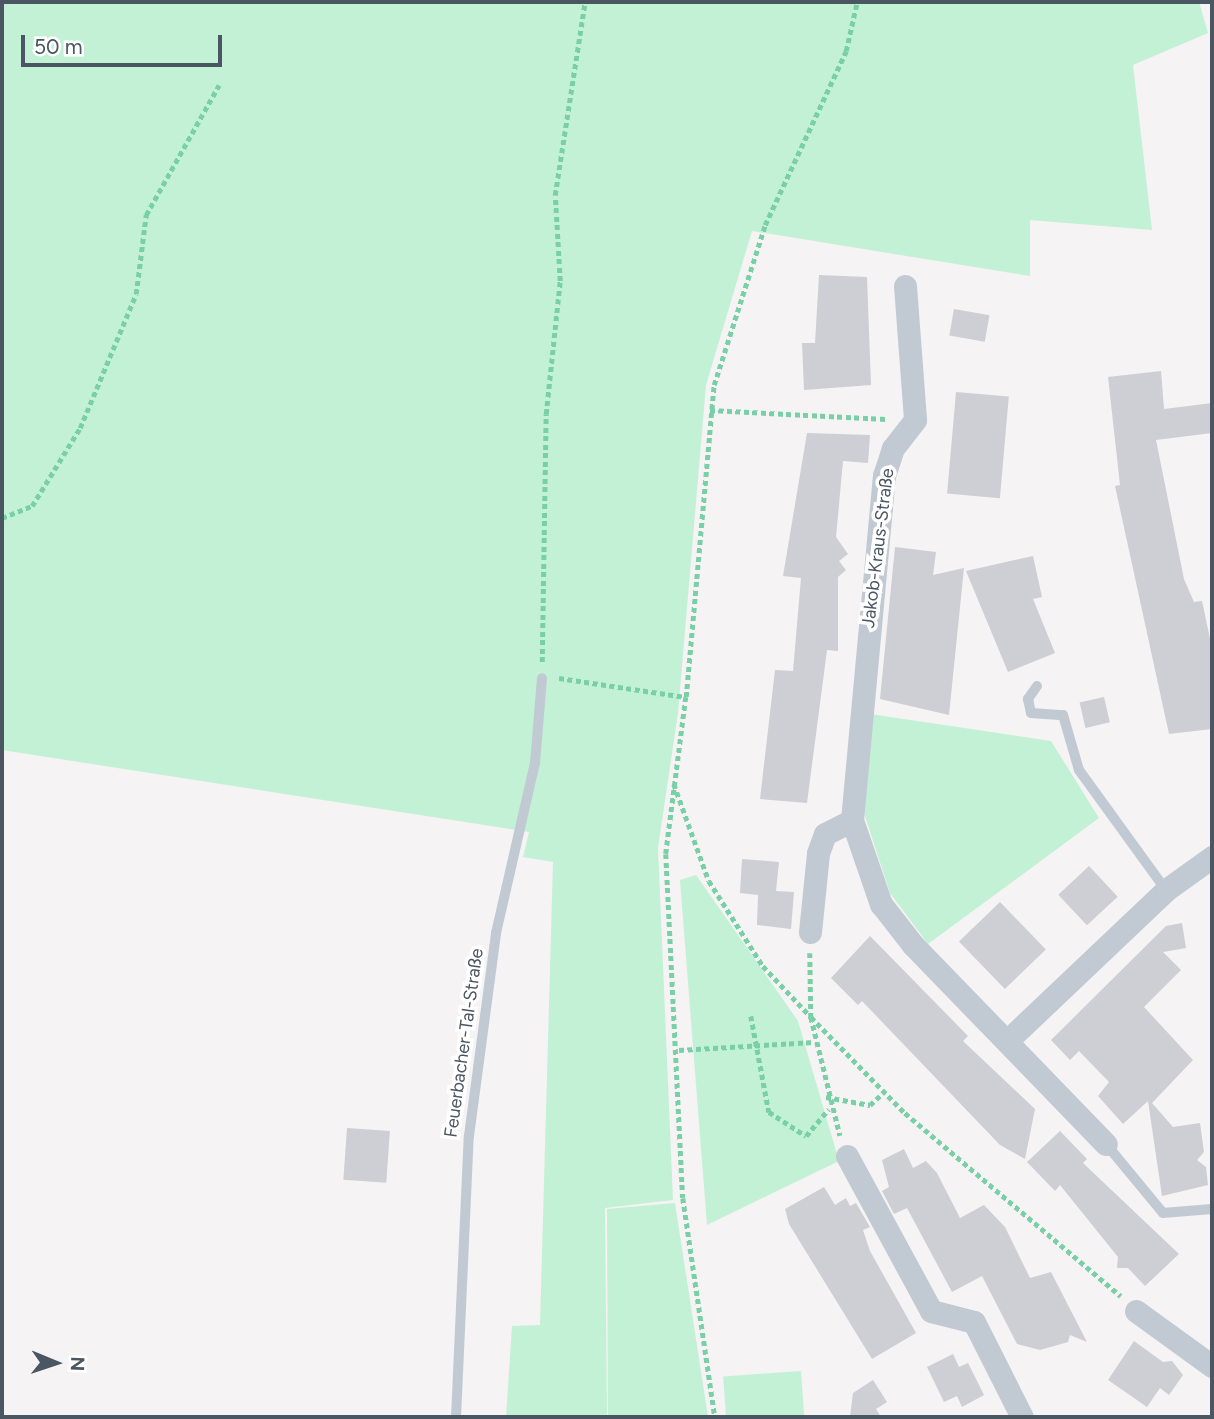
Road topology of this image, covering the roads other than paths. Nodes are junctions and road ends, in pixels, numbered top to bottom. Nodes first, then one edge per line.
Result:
1 (905, 286) dead end
2 (542, 678) road end
3 (1037, 685) dead end
4 (852, 820) junction
5 (1212, 858) edge
6 (1166, 890) junction
7 (810, 932) road end
8 (1007, 1041) junction
9 (1106, 1144) joint
10 (847, 1156) road end
11 (1212, 1209) edge
12 (1136, 1311) road end
13 (1212, 1366) edge
14 (456, 1417) edge
15 (1022, 1417) edge

1 - 4 street, Jakob-Kraus-Straße
2 - 14 lane, Feuerbacher-Tal-Straße
3 - 6 lane
4 - 7 street
4 - 8 street, Jakob-Kraus-Straße
5 - 6 street
6 - 8 street
8 - 9 street, Jakob-Kraus-Straße
9 - 11 lane
10 - 15 street
12 - 13 street

